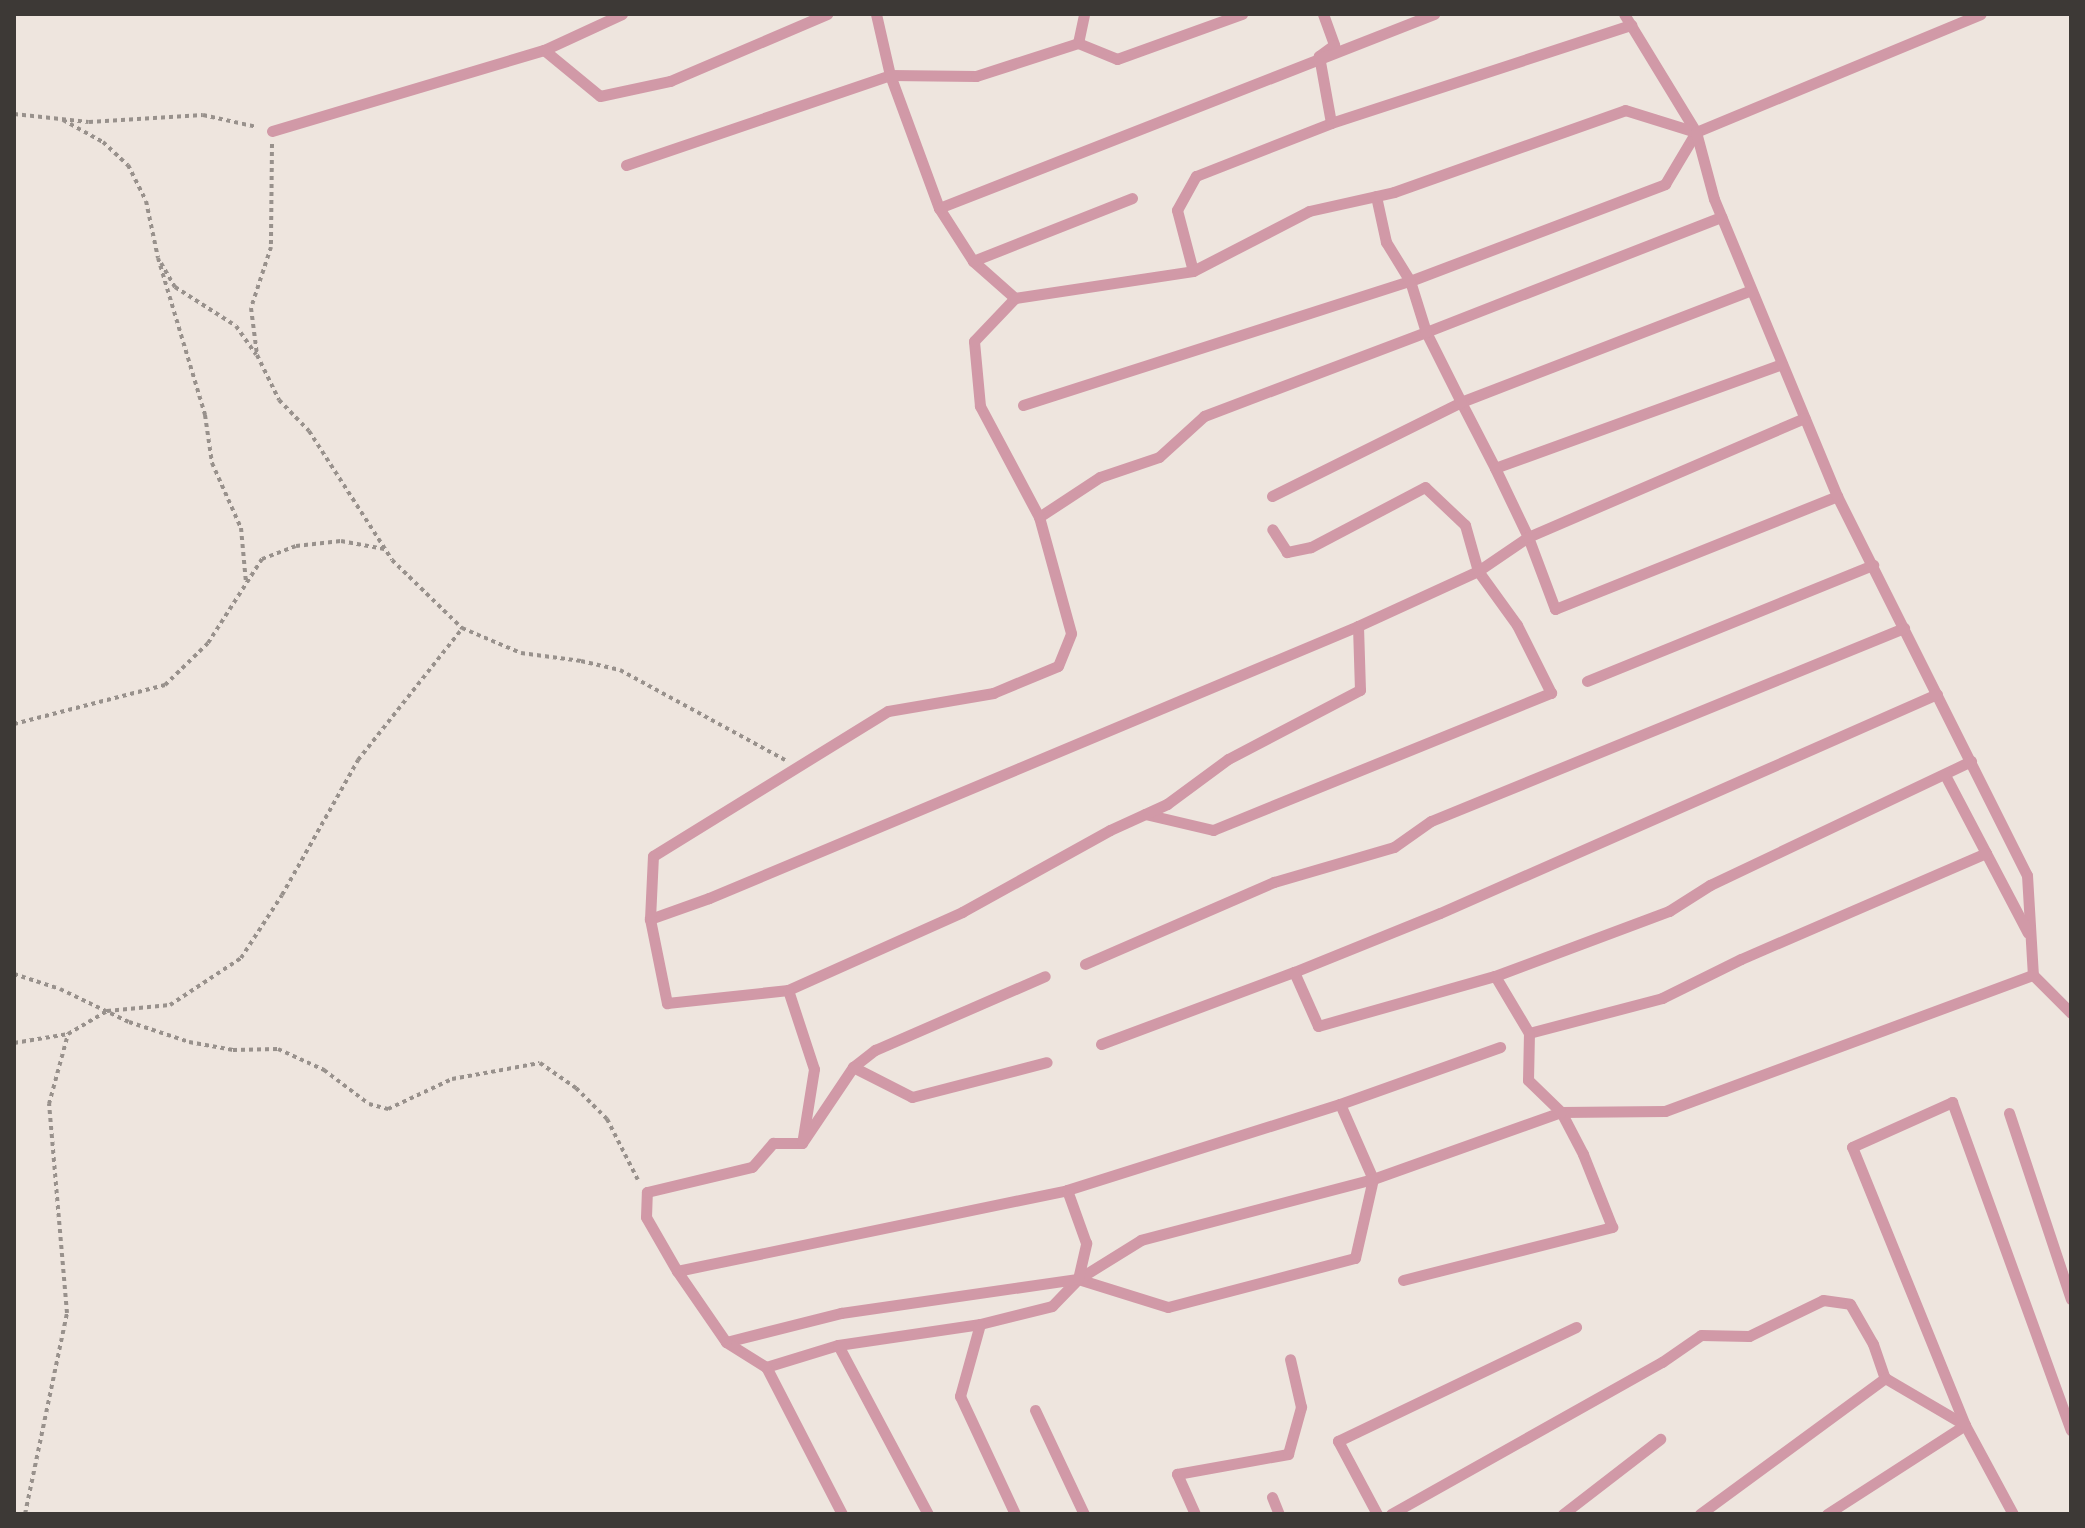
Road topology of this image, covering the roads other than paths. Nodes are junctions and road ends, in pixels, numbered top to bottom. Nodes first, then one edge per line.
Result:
1 (622, 14) edge
2 (827, 14) edge
3 (876, 14) edge
4 (1084, 14) edge
5 (1242, 14) edge
6 (1323, 14) edge
7 (1434, 14) edge
8 (1981, 14) edge
9 (1628, 20) edge
10 (1078, 43) junction
11 (544, 50) junction
12 (1319, 56) junction
13 (890, 75) junction
14 (1331, 123) junction
15 (272, 131) road end
16 (1696, 132) junction
17 (626, 165) dead end
18 (1376, 196) junction
19 (1132, 198) dead end
20 (939, 208) junction
21 (1721, 217) junction
22 (973, 261) junction
23 (1193, 271) junction
24 (1410, 281) junction
25 (1751, 290) junction
26 (1015, 298) junction
27 (1426, 332) junction
28 (1782, 364) junction
29 (1461, 402) junction
30 (1023, 405) dead end
31 (1804, 418) junction
32 (1495, 468) junction
33 (1272, 496) dead end
34 (1837, 496) junction
35 (1039, 517) junction
36 (1272, 529) dead end
37 (1528, 537) junction
38 (1873, 565) junction
39 (1478, 571) junction
40 (1358, 626) junction
41 (1904, 628) junction
42 (1587, 681) dead end
43 (1937, 694) junction
44 (1971, 761) junction
45 (1945, 775) junction
46 (1145, 814) junction
47 (1986, 853) junction
48 (650, 919) junction
49 (2031, 937) junction
50 (1085, 964) dead end
51 (1294, 972) junction
52 (2033, 975) junction
53 (1045, 976) dead end
54 (1495, 976) junction
55 (788, 990) junction
56 (2071, 1013) edge
57 (1529, 1033) junction
58 (1101, 1044) dead end
59 (1500, 1047) dead end
60 (1047, 1062) dead end
61 (853, 1067) junction
62 (1340, 1104) junction
63 (1561, 1112) junction
64 (2009, 1113) dead end
65 (802, 1143) junction
66 (1373, 1179) junction
67 (1067, 1190) junction
68 (677, 1271) junction
69 (1078, 1279) junction
70 (1403, 1280) dead end
71 (2071, 1299) edge
72 (980, 1324) junction
73 (1576, 1327) dead end
74 (726, 1342) junction
75 (838, 1345) junction
76 (1290, 1359) dead end
77 (766, 1367) junction
78 (1885, 1378) junction
79 (1035, 1410) dead end
80 (1965, 1425) junction
81 (2071, 1430) edge
82 (1660, 1439) dead end
83 (1272, 1497) dead end
84 (842, 1514) edge
85 (928, 1514) edge
86 (1015, 1514) edge
87 (1084, 1514) edge
88 (1195, 1514) edge
89 (1279, 1514) edge
90 (1377, 1514) edge
91 (1391, 1514) edge
92 (1563, 1514) edge
93 (1700, 1514) edge
94 (1827, 1514) edge
95 (2013, 1514) edge

1 - 11 lane
2 - 11 lane
3 - 13 lane
4 - 10 lane
5 - 10 lane
6 - 12 lane
7 - 12 lane
8 - 16 lane
9 - 14 lane
9 - 16 lane
10 - 13 lane
11 - 15 lane
12 - 14 lane
12 - 20 lane
13 - 17 lane
13 - 20 lane
14 - 23 lane
16 - 18 lane
16 - 21 lane
16 - 24 lane
18 - 23 lane
18 - 24 lane
19 - 22 lane
20 - 22 lane
21 - 25 lane
21 - 27 lane
22 - 26 lane
23 - 26 lane
24 - 27 lane
24 - 30 lane
25 - 28 lane
25 - 29 lane
26 - 35 lane
27 - 29 lane
27 - 35 lane
28 - 31 lane
28 - 32 lane
29 - 32 lane
29 - 33 lane
31 - 34 lane
31 - 37 lane
32 - 37 lane
34 - 37 lane
34 - 38 lane
35 - 48 lane
36 - 39 lane
37 - 39 lane
38 - 41 lane
38 - 42 lane
39 - 40 lane
39 - 46 lane
40 - 46 lane
40 - 48 lane
41 - 43 lane
41 - 50 lane
43 - 44 lane
43 - 51 lane
44 - 45 lane
44 - 49 lane
45 - 47 lane
45 - 54 lane
46 - 55 lane
47 - 49 lane
47 - 57 lane
48 - 55 lane
49 - 52 lane
51 - 54 lane
51 - 58 lane
52 - 56 lane
52 - 63 lane
53 - 61 lane
54 - 57 lane
55 - 65 lane
57 - 63 lane
59 - 62 lane
60 - 61 lane
61 - 65 lane
62 - 66 lane
62 - 67 lane
63 - 66 lane
63 - 70 lane
64 - 71 lane
65 - 68 lane
66 - 69 lane
66 - 69 lane
67 - 68 lane
67 - 69 lane
68 - 74 lane
69 - 72 lane
69 - 74 lane
72 - 75 lane
72 - 86 lane
73 - 90 lane
74 - 77 lane
75 - 77 lane
75 - 85 lane
76 - 88 lane
77 - 84 lane
78 - 80 lane
78 - 91 lane
78 - 93 lane
79 - 87 lane
80 - 81 lane
80 - 94 lane
80 - 95 lane
82 - 92 lane
83 - 89 lane

